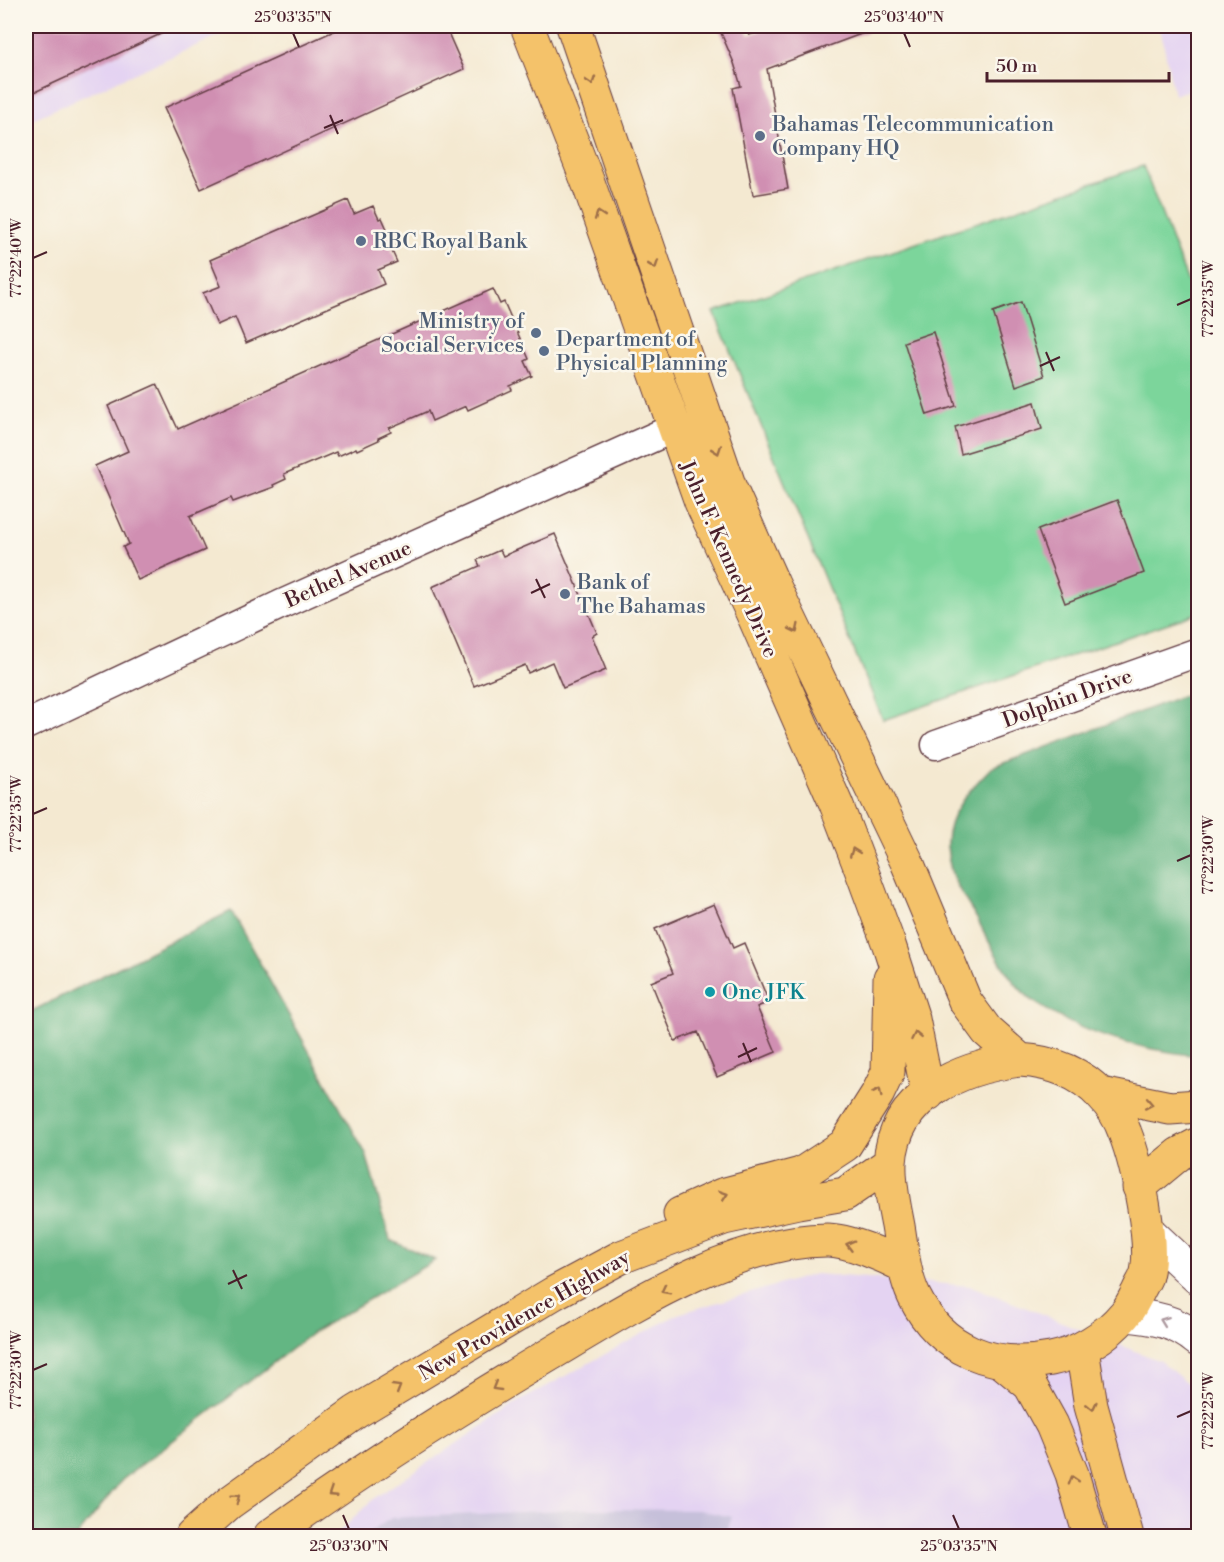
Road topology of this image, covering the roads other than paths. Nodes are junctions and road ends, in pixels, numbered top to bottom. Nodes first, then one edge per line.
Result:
1 (527, 26) edge
2 (573, 26) edge
3 (674, 428) junction
4 (1198, 652) edge
5 (26, 725) edge
6 (936, 745) dead end
7 (889, 945) junction
8 (1020, 1060) junction
9 (928, 1094) junction
10 (1101, 1094) junction
11 (1198, 1106) edge
12 (1198, 1144) edge
13 (890, 1163) junction
14 (1139, 1187) junction
15 (1148, 1231) junction
16 (621, 1257) junction
17 (904, 1266) junction
18 (1198, 1278) edge
19 (1125, 1315) junction
20 (1198, 1340) edge
21 (1082, 1348) junction
22 (1001, 1361) junction
23 (192, 1536) edge
24 (270, 1536) edge
25 (1090, 1536) edge
26 (1127, 1536) edge

3 -> 1 main road, John F. Kennedy Drive
2 -> 8 main road, John F. Kennedy Drive
3 - 5 street, Bethel Avenue
7 -> 3 main road, John F. Kennedy Drive
4 - 6 street, Dolphin Drive
9 -> 7 main road, John F. Kennedy Drive
16 -> 7 main road
8 - 9 main road
8 - 10 main road
9 - 13 main road
10 -> 11 main road
10 - 14 main road
12 - 14 main road
13 - 16 main road, New Providence Highway
13 - 17 main road
14 - 15 main road
15 - 18 street
15 - 19 main road
23 -> 16 main road, New Providence Highway
17 - 22 main road
17 -> 24 main road
20 -> 19 street
19 - 21 main road
21 - 22 main road
21 -> 26 main road
25 -> 22 main road

